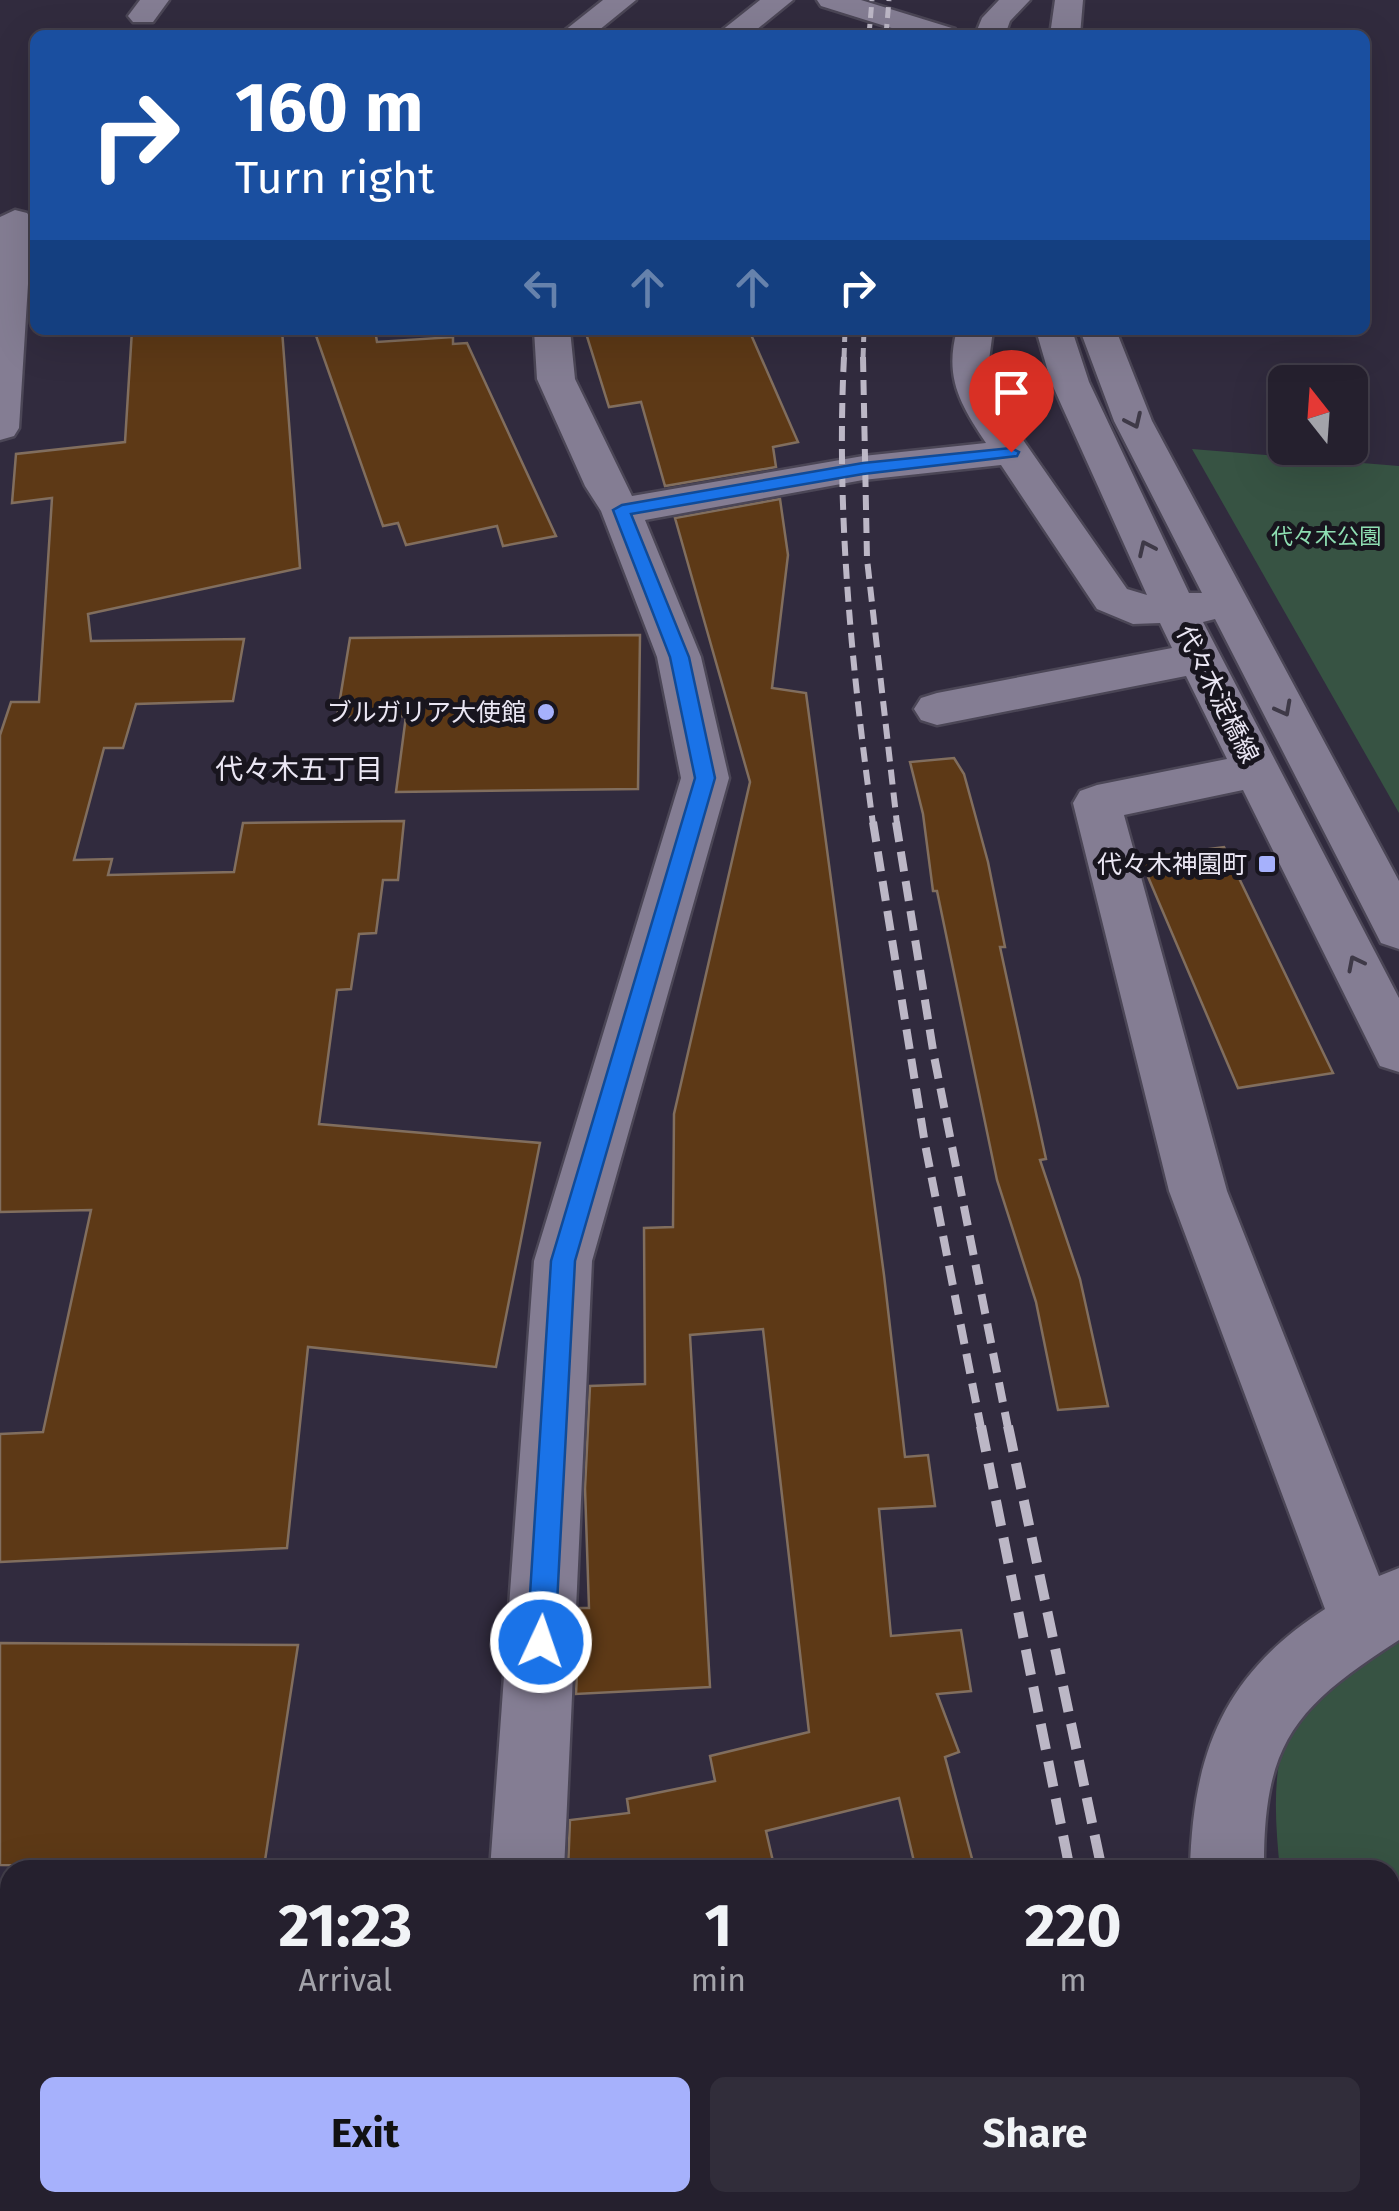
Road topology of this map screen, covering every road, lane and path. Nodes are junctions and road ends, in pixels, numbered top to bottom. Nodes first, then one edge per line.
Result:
1 (622, 0) edge
2 (780, 0) edge
3 (831, 0) edge
4 (1016, 0) edge
5 (1069, 0) edge
6 (581, 30) edge
7 (738, 30) edge
8 (930, 30) edge
9 (992, 30) edge
10 (1062, 30) edge
11 (17, 220) edge
12 (552, 335) edge
13 (974, 335) edge
14 (1056, 335) edge
15 (1100, 335) edge
16 (0, 428) edge
17 (1011, 452) junction
18 (622, 510) junction
19 (1230, 604) junction
20 (1175, 610) junction
21 (1199, 658) junction
22 (937, 709) dead end
23 (1256, 770) junction
24 (1399, 929) edge
25 (1399, 1050) edge
26 (1382, 1612) edge
27 (528, 1860) edge
28 (1227, 1860) edge

1 - 6 street
2 - 7 street
3 - 8 street
4 - 9 street
5 - 10 street
11 - 16 street
12 - 18 street
13 - 17 street
20 -> 14 street, 代々木淀橋線
15 -> 19 street, 代々木淀橋線
17 - 18 street
17 - 20 street
18 - 27 street
19 - 20 street
19 -> 24 street, 代々木淀橋線
20 - 21 street, 代々木淀橋線
21 - 22 street
21 - 23 street, 代々木淀橋線
25 -> 23 street, 代々木淀橋線
23 - 26 street
26 - 28 street

